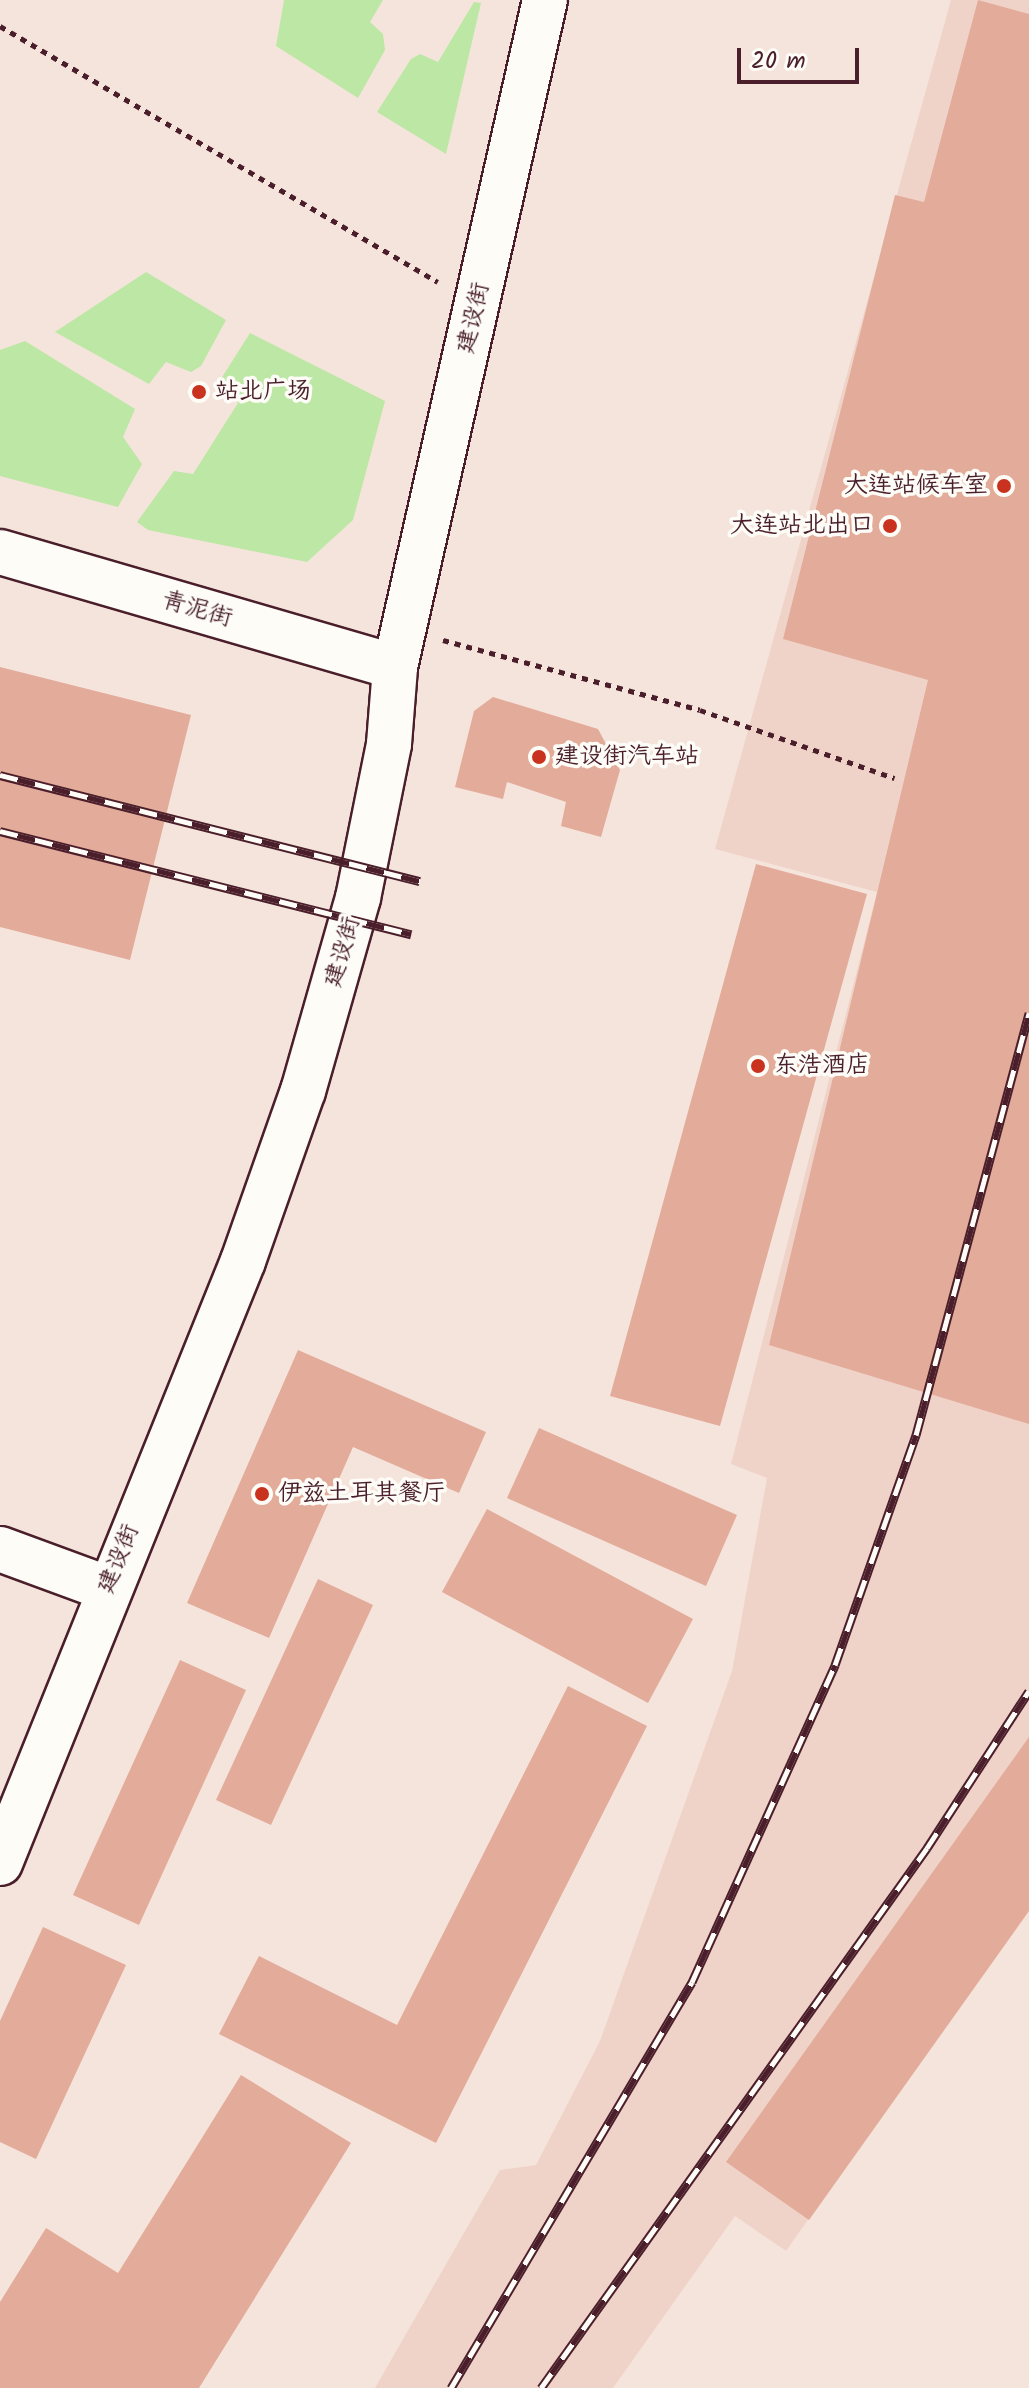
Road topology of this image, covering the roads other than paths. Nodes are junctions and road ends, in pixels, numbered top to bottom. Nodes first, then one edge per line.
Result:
1 (545, 0) edge
2 (0, 552) edge
3 (399, 648) junction
4 (0, 1549) edge
5 (106, 1588) junction
6 (0, 1863) edge

1 - 3 main road, 建设街
2 - 3 main road, 青泥街
3 - 5 main road, 建设街
4 - 5 main road
5 - 6 main road, 建设街

